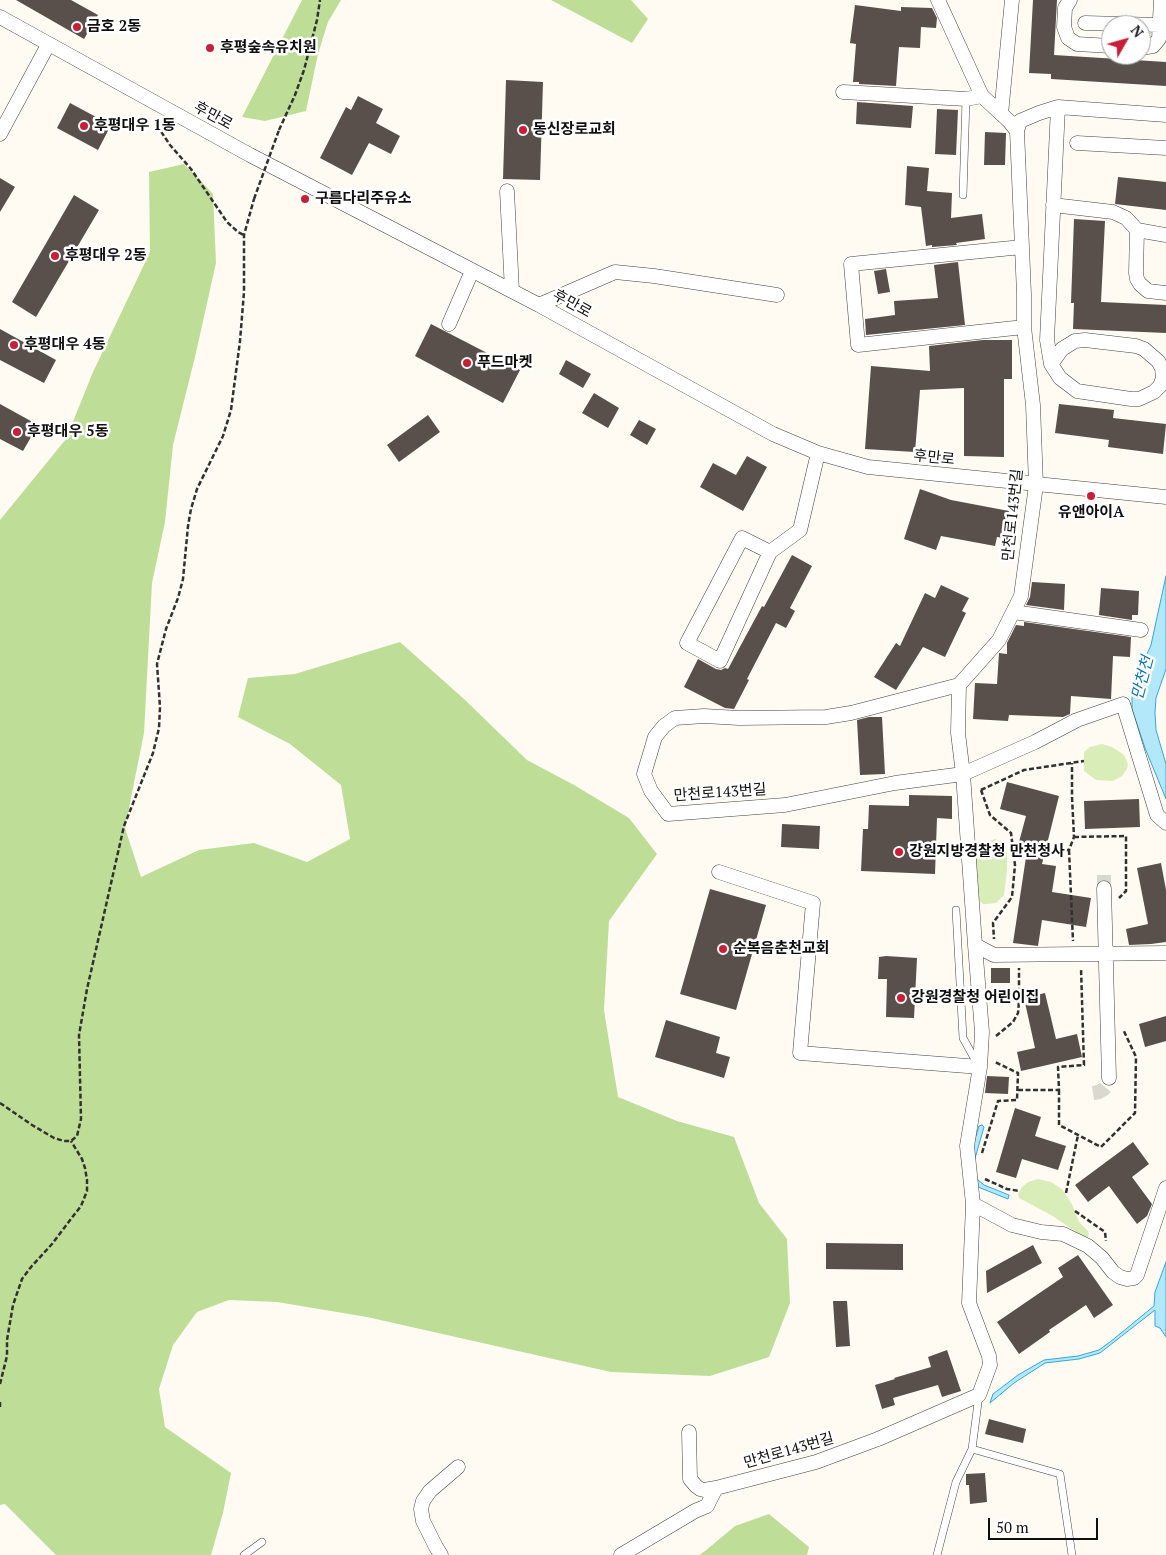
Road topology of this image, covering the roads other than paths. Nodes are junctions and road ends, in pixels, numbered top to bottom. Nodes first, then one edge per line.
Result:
1 (938, 0) edge
2 (1012, 0) edge
3 (1070, 0) edge
4 (1161, 0) edge
5 (0, 17) edge
6 (1085, 22) dead end
7 (1160, 25) junction
8 (48, 45) junction
9 (1101, 45) edge
10 (1151, 46) edge
11 (843, 92) dead end
12 (982, 96) junction
13 (966, 99) junction
14 (1058, 108) junction
15 (1002, 114) junction
16 (1166, 115) edge
17 (1017, 131) junction
18 (0, 134) edge
19 (1077, 143) dead end
20 (1166, 148) edge
21 (507, 191) dead end
22 (963, 195) dead end
23 (1053, 205) junction
24 (1138, 230) junction
25 (1166, 235) edge
26 (1022, 247) junction
27 (472, 271) junction
28 (512, 291) junction
29 (1166, 293) edge
30 (777, 295) dead end
31 (539, 305) junction
32 (449, 324) dead end
33 (1024, 327) junction
34 (1051, 364) junction
35 (818, 453) junction
36 (1036, 485) junction
37 (1166, 497) edge
38 (770, 552) junction
39 (1012, 612) junction
40 (1141, 630) dead end
41 (958, 685) junction
42 (963, 774) junction
43 (1166, 823) edge
44 (719, 872) dead end
45 (1104, 888) tunnel mouth
46 (956, 910) dead end
47 (974, 945) junction
48 (1166, 953) edge
49 (1106, 954) junction
50 (980, 1067) junction
51 (1109, 1078) dead end
52 (1166, 1188) edge
53 (973, 1204) junction
54 (979, 1395) junction
55 (689, 1432) dead end
56 (972, 1449) junction
57 (458, 1467) dead end
58 (716, 1488) junction
59 (262, 1542) dead end
60 (244, 1555) edge
61 (441, 1555) edge
62 (621, 1555) edge
63 (937, 1555) edge
64 (1072, 1555) edge

1 - 12 street
2 - 15 street
3 - 9 street
4 - 7 street
5 - 8 street, 후만로
6 - 7 street
7 - 10 street
8 - 18 street
8 - 27 street, 후만로
11 - 13 street
12 - 13 street
12 - 15 street
13 - 22 lane
14 - 16 street
14 - 17 street
14 - 23 street
15 - 17 street
17 - 26 street, 만천로143번길
19 - 20 street
21 - 28 street
23 - 24 street
23 - 34 street
24 - 25 street
24 - 29 street
26 - 33 street, 만천로143번길
26 - 33 street
27 - 28 street, 후만로
27 - 32 street
28 - 31 street, 후만로
30 - 31 street
31 - 35 street, 후만로
33 - 36 street, 만천로143번길
34 - 34 street
35 - 36 street, 후만로
35 - 38 street
36 - 37 street, 후만로
36 - 39 street, 만천로143번길
38 - 38 street
39 - 40 street
39 - 41 street, 만천로143번길
41 - 42 street
41 - 42 street, 만천로143번길
42 - 43 street
42 - 47 street
44 - 50 street
45 - 49 street
46 - 50 lane
47 - 49 street
47 - 50 street
48 - 49 street
49 - 51 street
50 - 53 street
52 - 53 street
53 - 54 street
54 - 56 lane
54 - 58 street, 만천로143번길
55 - 58 street
56 - 63 lane
56 - 64 lane
57 - 61 street
58 - 62 street
59 - 60 lane

